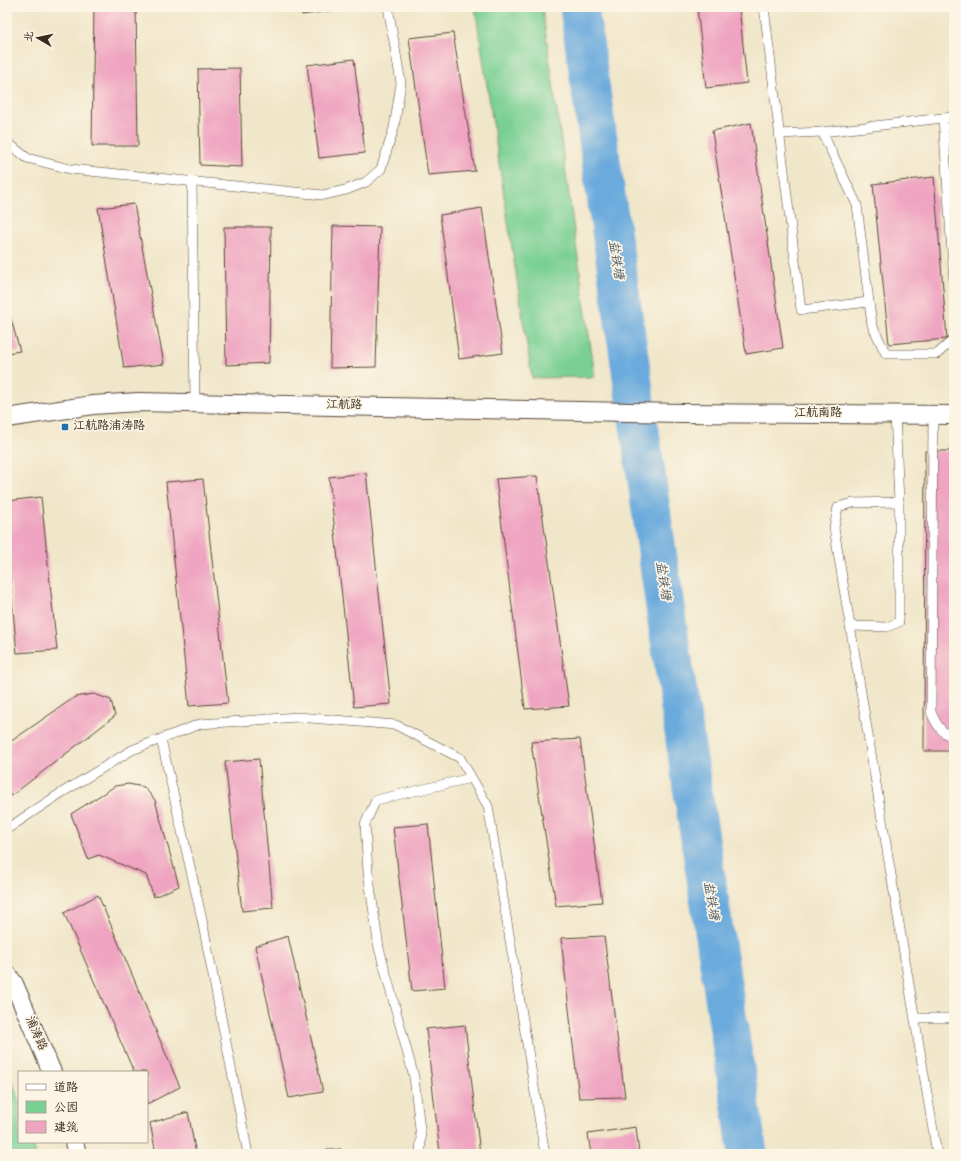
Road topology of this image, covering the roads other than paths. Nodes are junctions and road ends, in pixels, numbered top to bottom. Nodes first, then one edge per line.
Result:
1 (388, 7) edge
2 (764, 7) edge
3 (954, 117) edge
4 (943, 118) junction
5 (822, 132) junction
6 (779, 134) junction
7 (7, 142) edge
8 (192, 182) junction
9 (954, 282) edge
10 (869, 302) junction
11 (954, 339) edge
12 (195, 403) junction
13 (682, 413) joint
14 (895, 414) junction
15 (933, 415) junction
16 (954, 415) edge
17 (7, 418) edge
18 (899, 502) junction
19 (850, 626) junction
20 (954, 736) edge
21 (161, 739) junction
22 (471, 778) junction
23 (7, 829) edge
24 (7, 974) edge
25 (916, 1018) junction
26 (954, 1018) edge
27 (52, 1071) edge
28 (74, 1143) edge
29 (77, 1154) edge
30 (248, 1154) edge
31 (420, 1154) edge
32 (545, 1154) edge
33 (937, 1154) edge

1 - 8 lane
2 - 6 lane
3 - 4 lane
4 - 5 lane
4 - 9 lane
5 - 6 lane
5 - 10 lane
6 - 10 lane
7 - 8 lane
8 - 12 lane
10 - 11 lane
12 - 13 street, 江航路
12 - 17 street, 江航路
13 - 14 street, 江航南路
14 - 15 street, 江航南路
14 - 18 lane
15 - 16 street, 江航南路
15 - 20 lane
18 - 19 lane
18 - 19 lane
19 - 25 lane
21 - 22 lane
21 - 23 lane
21 - 30 lane
22 - 31 lane
22 - 32 lane
24 - 27 street, 浦涛路
25 - 26 lane
25 - 33 lane
28 - 29 street

